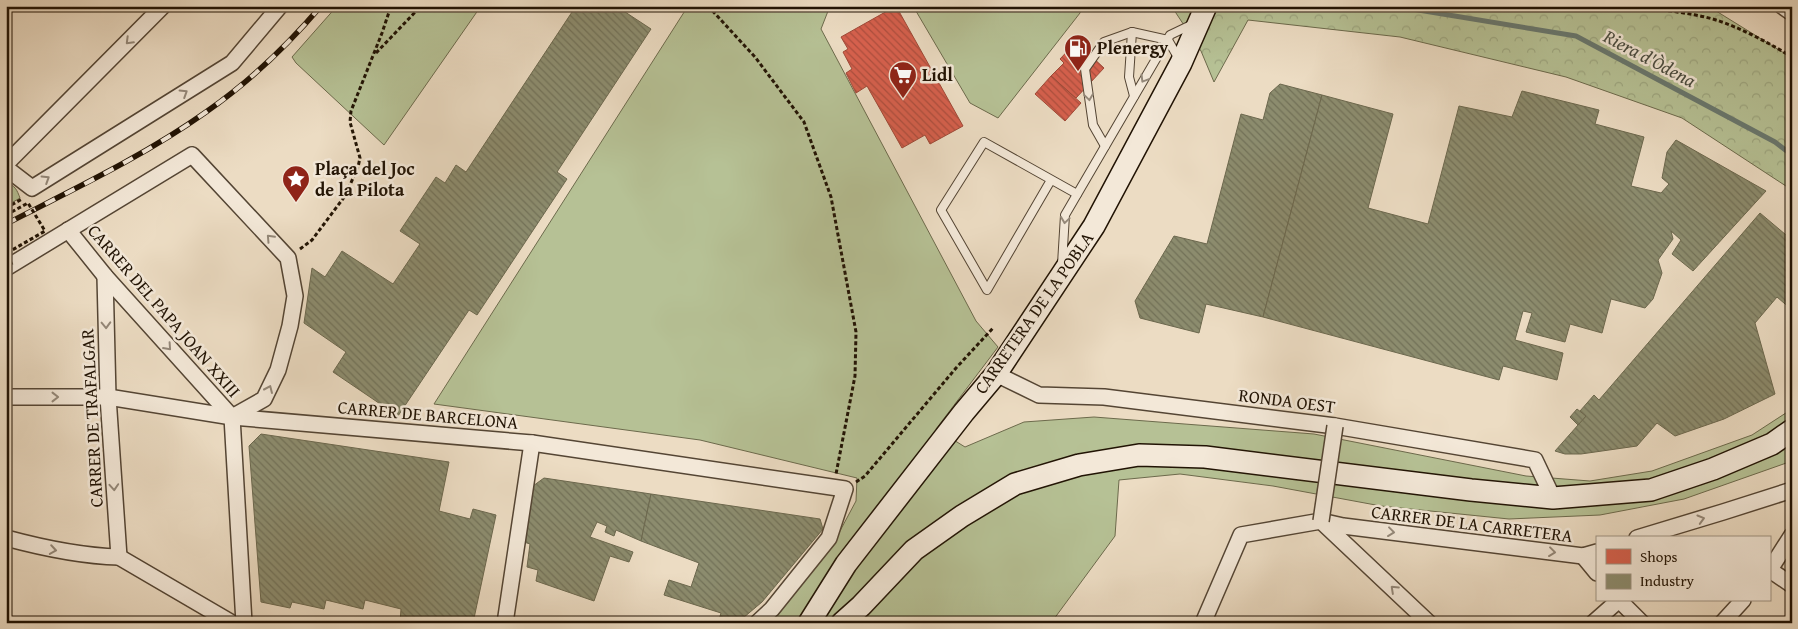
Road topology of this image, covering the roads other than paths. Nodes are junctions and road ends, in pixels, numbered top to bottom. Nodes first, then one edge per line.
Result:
1 (163, 6) edge
2 (280, 6) edge
3 (1782, 6) edge
4 (1203, 13) edge
5 (1792, 13) edge
6 (1132, 32) junction
7 (1168, 40) junction
8 (1181, 63) junction
9 (1134, 96) junction
10 (1105, 146) junction
11 (6, 166) edge
12 (1051, 180) junction
13 (1077, 194) junction
14 (68, 230) junction
15 (9, 266) edge
16 (104, 276) junction
17 (1062, 276) junction
18 (996, 374) junction
19 (6, 397) edge
20 (108, 397) junction
21 (232, 417) junction
22 (1335, 426) junction
23 (1792, 430) edge
24 (532, 443) junction
25 (1782, 443) edge
26 (1792, 490) edge
27 (1553, 498) junction
28 (1321, 521) junction
29 (1644, 536) edge
30 (1792, 536) edge
31 (6, 538) edge
32 (1590, 554) edge
33 (119, 557) junction
34 (846, 564) junction
35 (1596, 570) edge
36 (1770, 571) edge
37 (1792, 585) edge
38 (1617, 602) edge
39 (1621, 602) edge
40 (1741, 602) edge
41 (857, 614) edge
42 (232, 623) edge
43 (244, 623) edge
44 (505, 623) edge
45 (757, 623) edge
46 (791, 623) edge
47 (809, 623) edge
48 (842, 623) edge
49 (1203, 623) edge
50 (1430, 623) edge
51 (1593, 623) edge
52 (1642, 623) edge
53 (1722, 623) edge

1 -> 11 street
11 -> 2 street
3 - 5 street
4 - 7 lane
4 - 8 street, CARRETERA DE LA POBLA
6 - 7 lane
6 - 9 lane
6 -> 10 lane
7 - 8 lane
7 -> 9 lane
8 - 17 street, CARRETERA DE LA POBLA
9 - 10 lane
10 - 13 lane
12 - 12 lane
12 - 13 lane
13 -> 17 lane
14 - 15 street
14 - 16 street, CARRER DEL PAPA JOAN XXIII
21 -> 14 street
16 -> 20 street, CARRER DE TRAFALGAR
16 -> 21 street, CARRER DEL PAPA JOAN XXIII
17 - 18 street, CARRETERA DE LA POBLA
18 - 22 street, RONDA OEST
18 - 34 street, CARRETERA DE LA POBLA
19 -> 20 street, CARRER DE BARCELONA
20 - 21 street, CARRER DE BARCELONA
20 -> 33 street, CARRER DE TRAFALGAR
21 - 24 street, CARRER DE BARCELONA
21 - 43 street
22 - 27 street, RONDA OEST
22 - 28 street, bridge
23 - 25 street
24 - 44 street
24 - 45 street, CARRER DE BARCELONA
25 - 27 street
29 -> 26 street
27 - 41 street
28 -> 32 street, CARRER DE LA CARRETERA
28 - 49 street
50 -> 28 street
30 - 36 street
31 -> 33 street
32 - 35 street
33 - 42 street
34 - 46 street
34 - 47 street, CARRETERA DE LA POBLA
36 - 37 street
38 - 51 street
39 - 52 street
40 - 53 street
41 - 48 street

